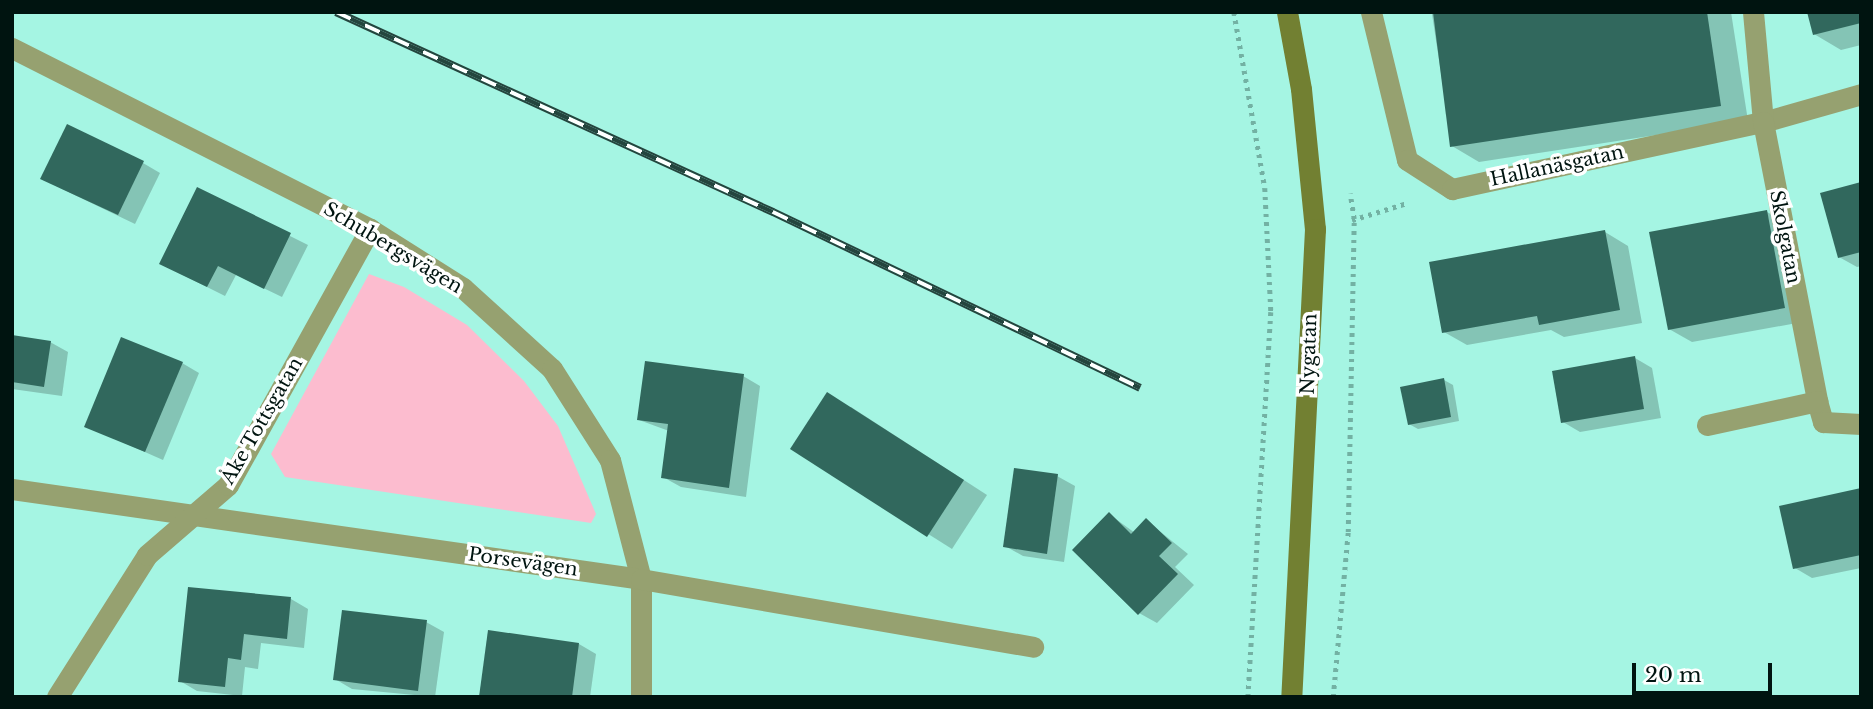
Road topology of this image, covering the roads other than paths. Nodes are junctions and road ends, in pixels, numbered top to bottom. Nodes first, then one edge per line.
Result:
1 (1287, 12) edge
2 (1371, 12) edge
3 (1753, 12) edge
4 (12, 48) edge
5 (1861, 94) edge
6 (1763, 122) junction
7 (370, 229) junction
8 (1817, 401) junction
9 (1861, 424) edge
10 (1707, 425) dead end
11 (12, 489) edge
12 (191, 516) junction
13 (641, 579) junction
14 (1033, 647) dead end
15 (57, 697) edge
16 (641, 697) edge
17 (1291, 697) edge

1 - 17 street, Nygatan
2 - 6 street, Hallanäsgatan
3 - 6 street, Skolgatan
4 - 7 street, Schubergsvägen
5 - 6 street, Hallanäsgatan
6 - 8 street, Skolgatan
7 - 12 street, Åke Tottsgatan
7 - 13 street, Schubergsvägen
8 - 9 street
8 - 10 street
11 - 12 street, Porsevägen
12 - 13 street, Porsevägen
12 - 15 street, Åke Tottsgatan
13 - 14 street, Porsevägen
13 - 16 street, Schubergsvägen

